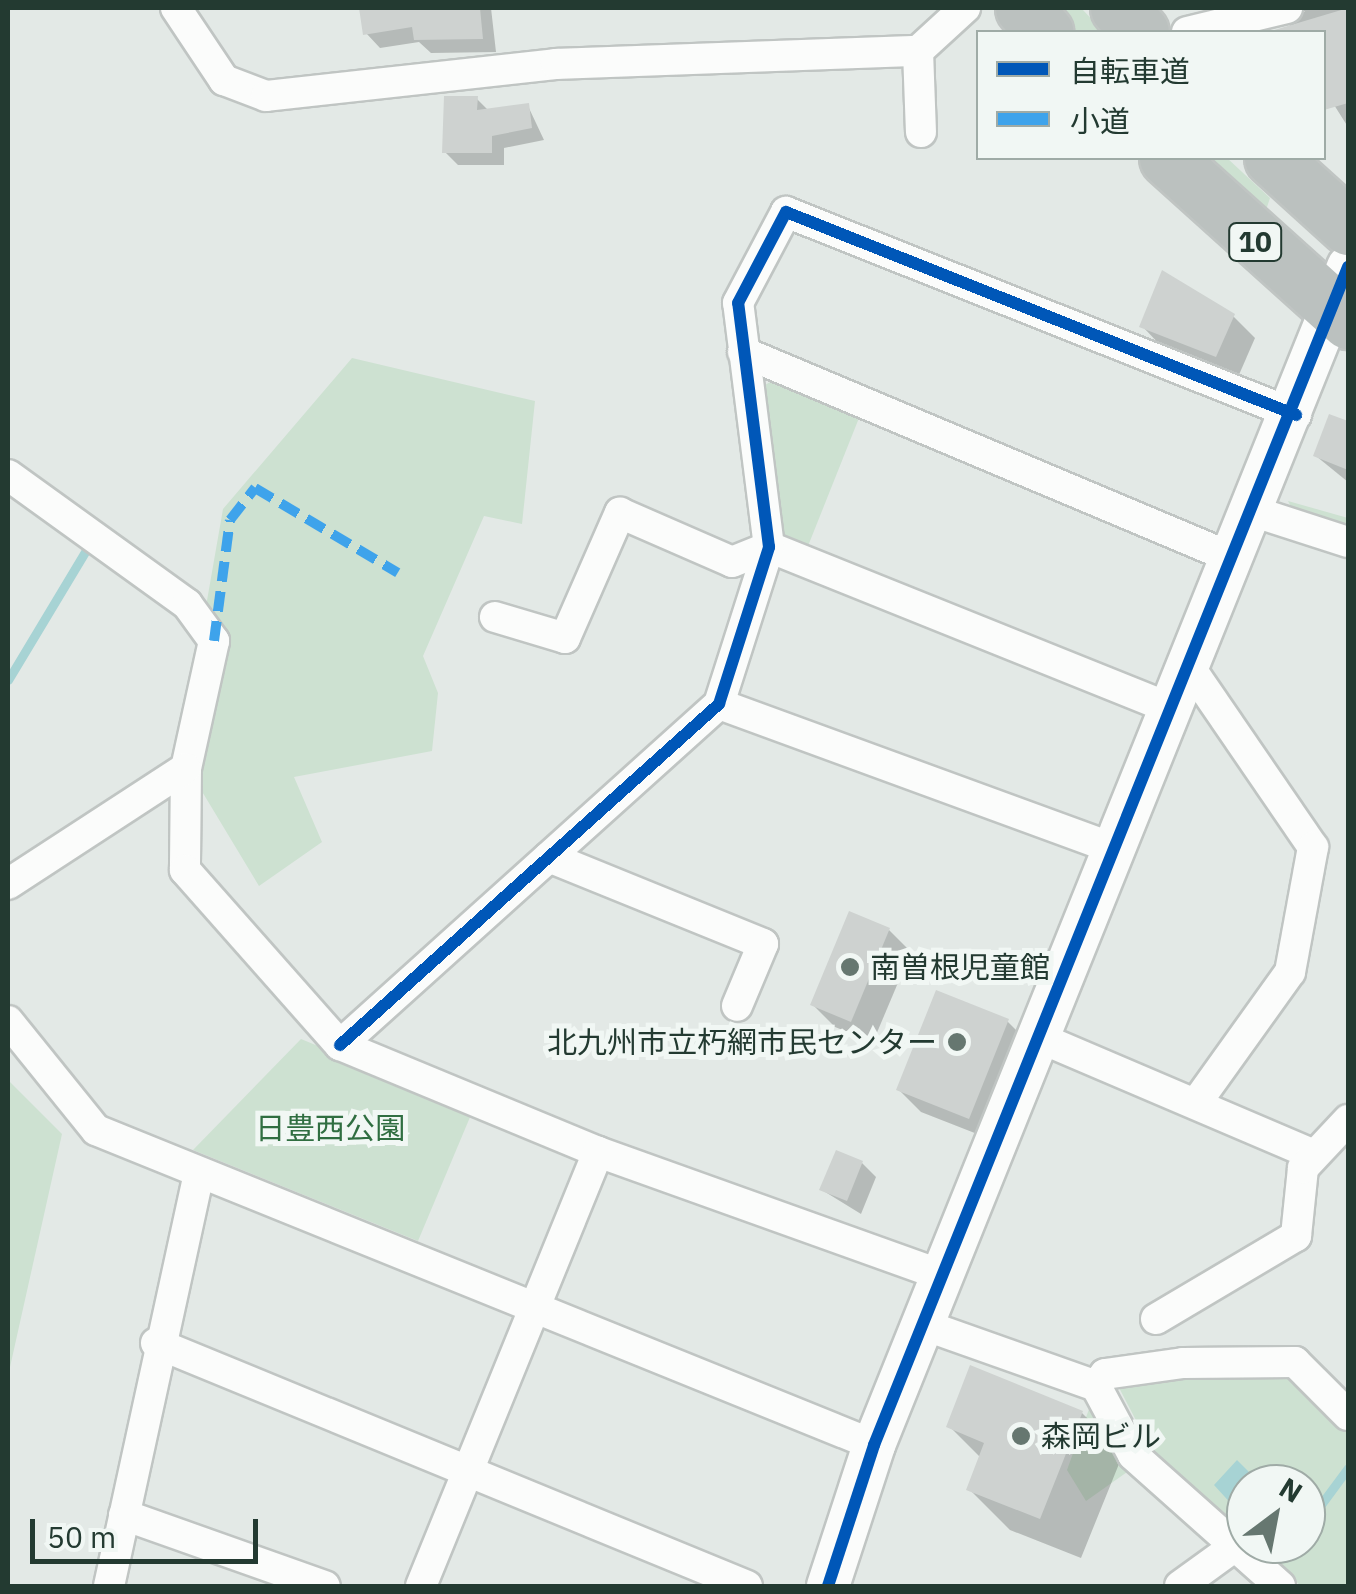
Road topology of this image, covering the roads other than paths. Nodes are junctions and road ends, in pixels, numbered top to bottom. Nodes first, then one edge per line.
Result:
1 (176, 8) edge
2 (965, 8) edge
3 (1023, 8) edge
4 (1118, 8) edge
5 (1287, 8) edge
6 (1200, 26) edge
7 (1043, 30) edge
8 (1139, 30) edge
9 (918, 51) junction
10 (922, 132) dead end
11 (1170, 160) edge
12 (1274, 160) edge
13 (1348, 227) edge
14 (1343, 298) edge
15 (743, 352) junction
16 (1296, 415) junction
17 (8, 475) edge
18 (1255, 512) junction
19 (1348, 542) edge
20 (769, 547) junction
21 (1235, 559) junction
22 (495, 616) dead end
23 (1191, 669) junction
24 (719, 704) junction
25 (1173, 709) junction
26 (186, 768) junction
27 (1116, 850) junction
28 (548, 858) junction
29 (8, 884) edge
30 (737, 1006) dead end
31 (8, 1021) edge
32 (1040, 1038) junction
33 (340, 1045) junction
34 (1197, 1102) junction
35 (1348, 1120) edge
36 (598, 1152) junction
37 (1310, 1153) junction
38 (199, 1172) junction
39 (944, 1276) junction
40 (533, 1309) junction
41 (1156, 1319) dead end
42 (924, 1325) junction
43 (156, 1342) junction
44 (1096, 1386) junction
45 (1348, 1415) edge
46 (874, 1445) junction
47 (466, 1472) junction
48 (124, 1516) junction
49 (1226, 1538) edge
50 (1226, 1553) edge
51 (1255, 1564) edge
52 (108, 1586) edge
53 (325, 1586) edge
54 (421, 1586) edge
55 (747, 1586) edge
56 (828, 1586) edge
57 (1180, 1586) edge
58 (1280, 1586) edge

1 - 9 street
2 - 9 street
3 - 7 highway
4 - 8 highway
5 - 6 street
9 - 10 street
11 - 14 highway, 10
12 - 13 highway, 10
14 - 16 street
15 - 16 street
15 - 20 street
15 - 21 street
16 - 18 street
17 - 26 street
18 - 19 street
18 - 21 street
20 - 22 street
20 - 24 street
20 - 25 street
21 - 23 street
23 - 25 street
23 - 34 street
24 - 27 street
24 - 28 street
25 - 27 street
26 - 29 street
26 - 33 street
27 - 32 street
28 - 30 street
28 - 33 street
31 - 38 street
32 - 34 street
32 - 39 street
33 - 36 street
34 - 37 street
35 - 37 street
36 - 39 street
36 - 40 street
37 - 41 street
38 - 40 street
38 - 43 street
39 - 42 street
40 - 46 street
40 - 47 street
42 - 44 street
42 - 46 street
43 - 47 street
43 - 48 street
44 - 45 street
44 - 49 street
46 - 56 street
47 - 54 street
47 - 55 street
48 - 52 street
48 - 53 street
50 - 57 street
51 - 58 street

